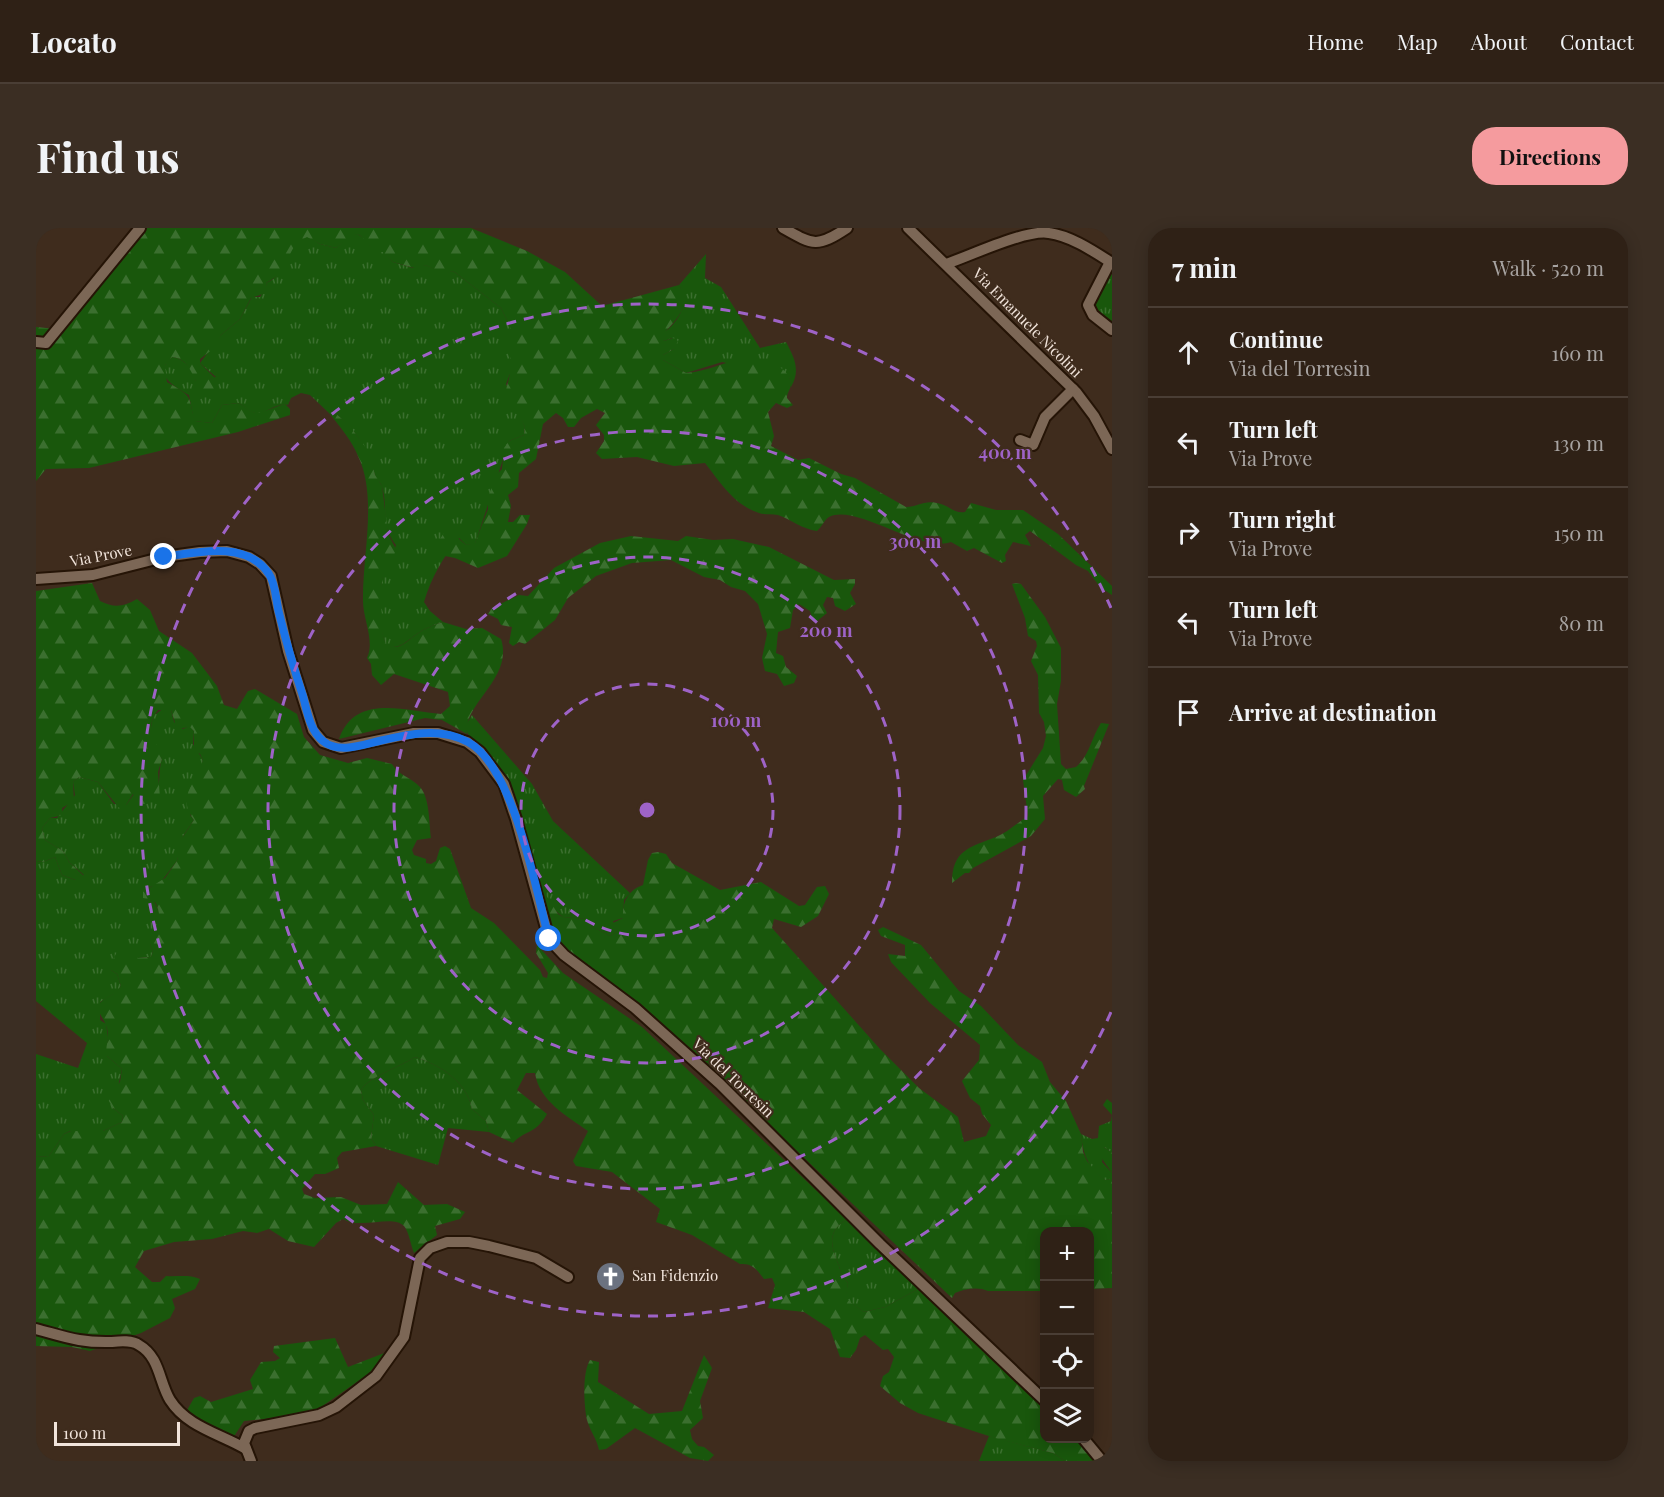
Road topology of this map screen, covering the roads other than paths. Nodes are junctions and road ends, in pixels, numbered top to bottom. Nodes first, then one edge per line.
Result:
1 (140, 228) edge
2 (783, 228) edge
3 (847, 228) edge
4 (908, 228) edge
5 (1111, 262) edge
6 (946, 264) junction
7 (1112, 330) edge
8 (36, 342) edge
9 (1073, 389) junction
10 (1020, 440) dead end
11 (1112, 449) edge
12 (36, 579) edge
13 (467, 742) joint
14 (568, 1277) dead end
15 (36, 1329) edge
16 (1040, 1396) edge
17 (1087, 1443) edge
18 (246, 1449) junction
19 (250, 1461) edge
20 (1102, 1461) edge

1 - 8 street
2 - 3 street
4 - 6 street, Via Emanuele Nicolini
5 - 6 street
5 - 7 street
6 - 9 street, Via Emanuele Nicolini
9 - 10 street
9 - 11 street, Via Emanuele Nicolini
12 - 13 street, Via Prove
13 - 16 street, Via del Torresin
14 - 18 street
15 - 18 street
17 - 20 street
18 - 19 street

